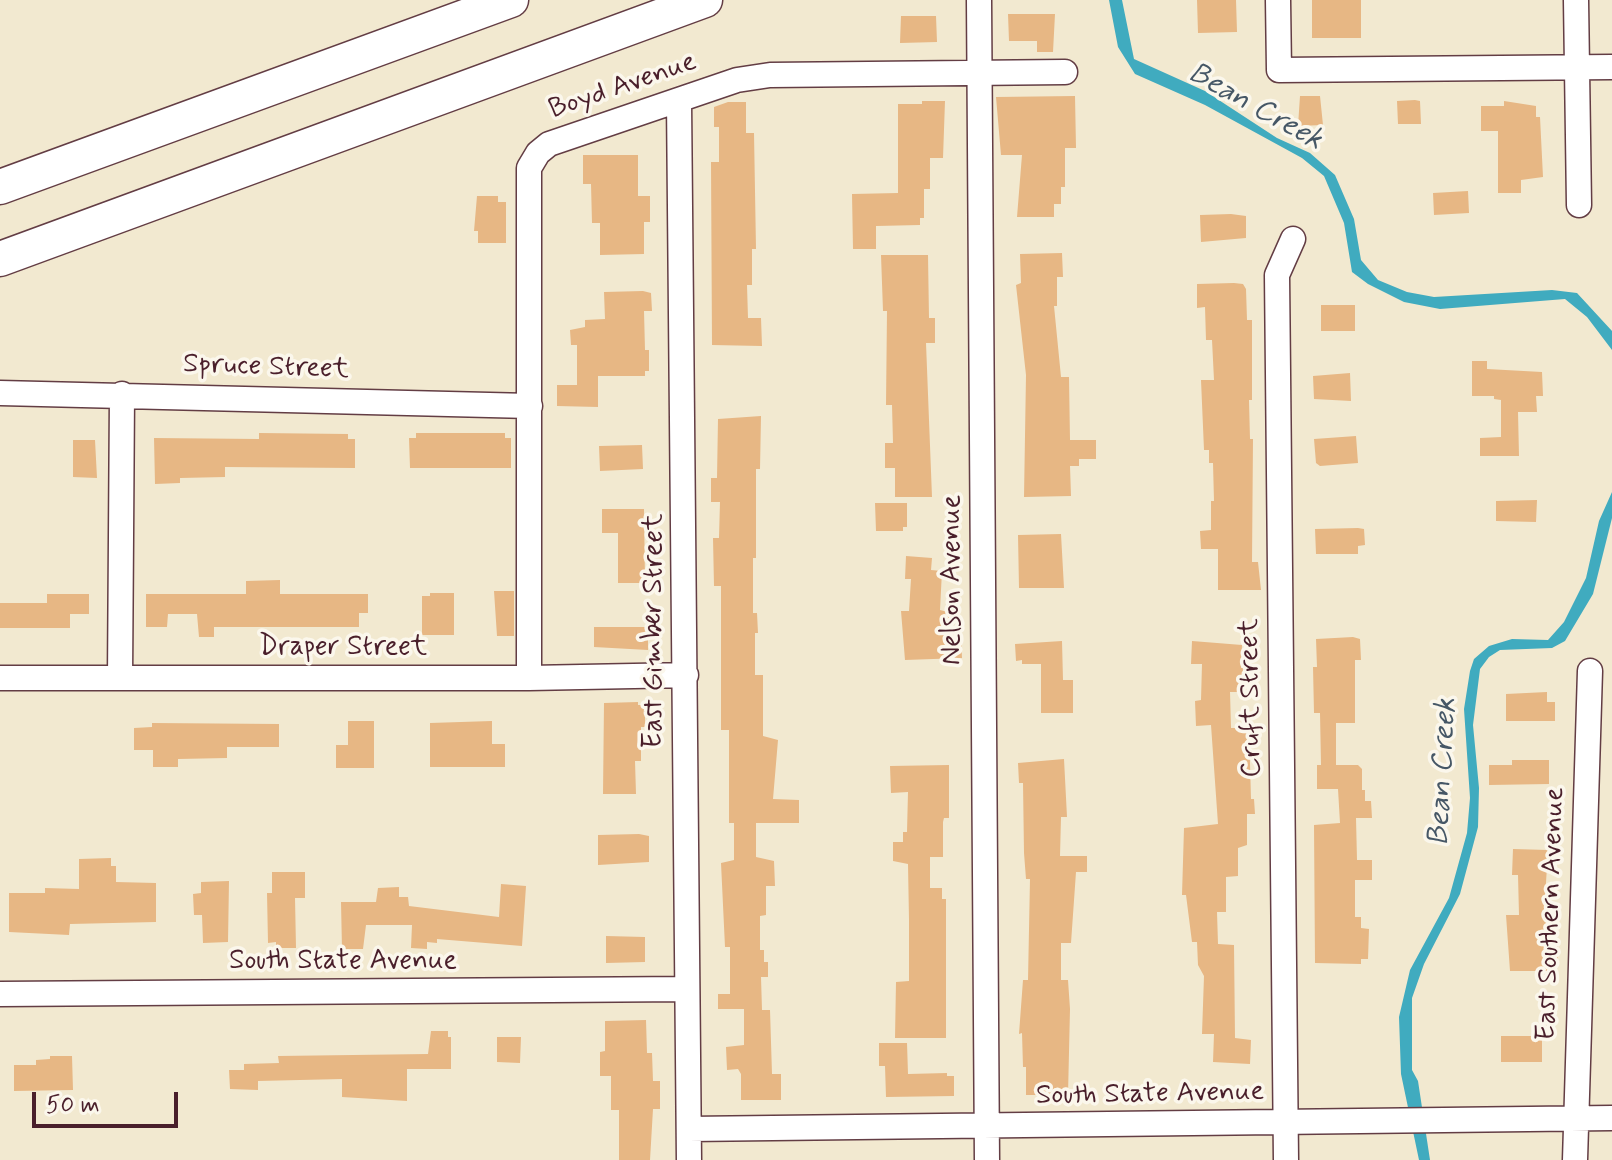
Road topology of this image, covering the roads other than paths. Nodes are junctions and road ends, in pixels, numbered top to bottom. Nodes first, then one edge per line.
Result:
1 (511, 0) edge
2 (705, 0) edge
3 (979, 0) edge
4 (1278, 0) edge
5 (1576, 0) edge
6 (1612, 67) edge
7 (1577, 68) junction
8 (1065, 72) dead end
9 (981, 73) junction
10 (679, 101) junction
11 (0, 187) edge
12 (1579, 205) dead end
13 (1293, 239) dead end
14 (0, 259) edge
15 (0, 393) edge
16 (122, 394) junction
17 (530, 406) junction
18 (1590, 671) dead end
19 (686, 675) junction
20 (0, 678) edge
21 (120, 678) junction
22 (529, 678) junction
23 (687, 989) junction
24 (0, 994) edge
25 (1612, 1118) edge
26 (1576, 1120) junction
27 (1286, 1123) junction
28 (987, 1126) junction
29 (689, 1129) junction
30 (689, 1160) edge
31 (987, 1160) edge
32 (1286, 1160) edge
33 (1575, 1160) edge

1 - 11 highway
2 - 14 highway
3 - 9 street, Nelson Avenue
4 - 7 street
5 - 7 street
6 - 7 street
7 - 12 street
8 - 9 street, Boyd Avenue
9 - 10 street, Boyd Avenue
9 - 28 street, Nelson Avenue
10 - 17 street, Boyd Avenue
10 - 19 street, East Gimber Street
13 - 27 street, Cruft Street
15 - 16 street, Spruce Street
16 - 17 street, Spruce Street
16 - 21 street
17 - 22 street, Boyd Avenue
18 - 26 street, East Southern Avenue
19 - 22 street, Draper Street
19 - 23 street, East Gimber Street
20 - 21 street, Draper Street
21 - 22 street, Draper Street
23 - 24 street, South State Avenue
23 - 29 street, East Gimber Street
25 - 26 street, South State Avenue
26 - 27 street, South State Avenue
26 - 33 street, East Southern Avenue
27 - 28 street, South State Avenue
27 - 32 street, Cruft Street
28 - 29 street, South State Avenue
28 - 31 street, Nelson Avenue
29 - 30 street, East Gimber Street

